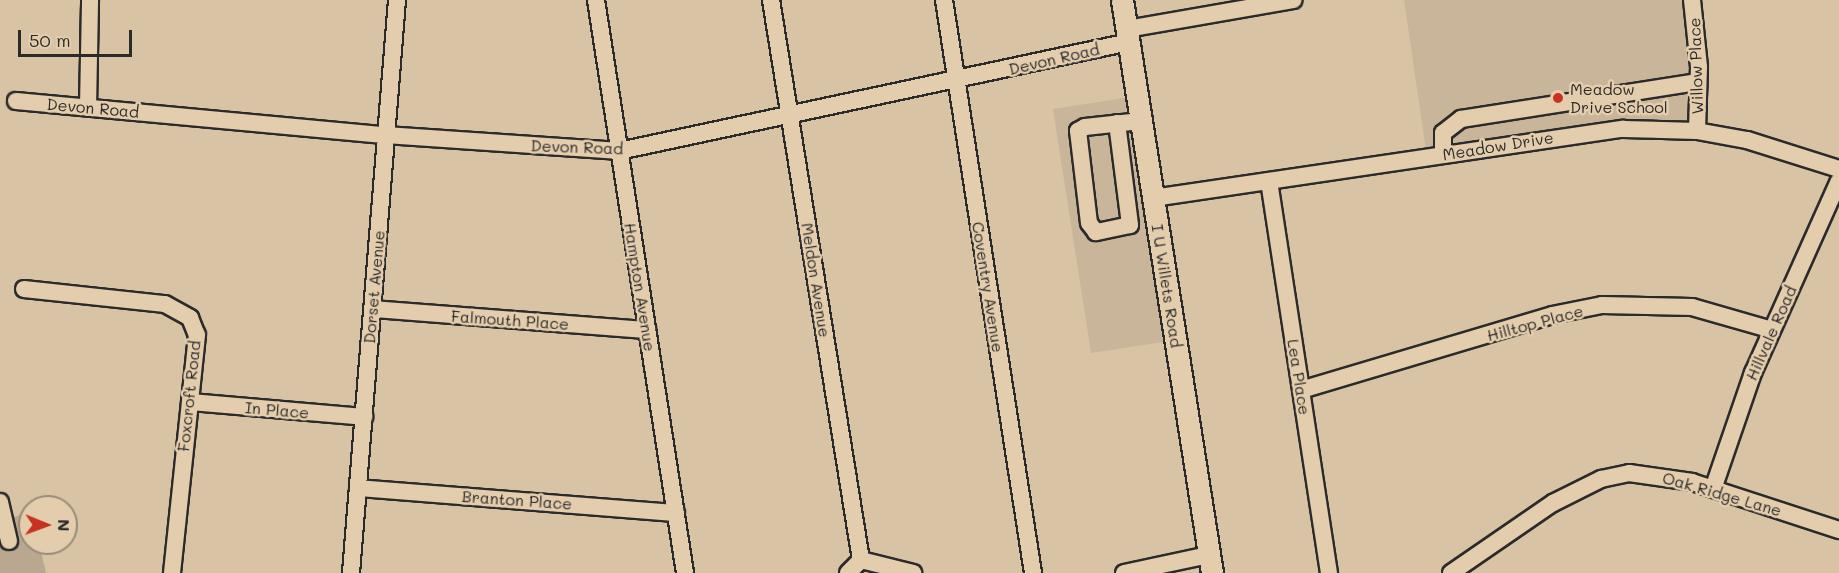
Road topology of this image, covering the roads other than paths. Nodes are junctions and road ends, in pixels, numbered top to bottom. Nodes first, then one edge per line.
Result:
1 (90, 0) edge
2 (397, 0) edge
3 (596, 0) edge
4 (771, 0) edge
5 (944, 0) edge
6 (1122, 0) edge
7 (1294, 0) edge
8 (1692, 0) edge
9 (1128, 35) junction
10 (956, 81) junction
11 (1698, 82) junction
12 (16, 101) dead end
13 (88, 107) junction
14 (790, 117) junction
15 (1142, 121) junction
16 (1117, 123) junction
17 (1697, 131) junction
18 (386, 135) junction
19 (619, 151) junction
20 (1443, 154) junction
21 (1839, 169) edge
22 (1269, 181) junction
23 (1839, 181) edge
24 (1154, 198) junction
25 (24, 290) dead end
26 (372, 309) junction
27 (647, 330) junction
28 (1772, 330) junction
29 (1301, 390) junction
30 (190, 402) junction
31 (364, 417) junction
32 (358, 488) junction
33 (1713, 489) junction
34 (0, 502) edge
35 (676, 513) junction
36 (1839, 530) edge
37 (9, 541) dead end
38 (861, 561) junction
39 (1211, 564) edge
40 (172, 573) edge
41 (351, 573) edge
42 (685, 573) edge
43 (848, 573) edge
44 (913, 573) edge
45 (1033, 573) edge
46 (1124, 573) edge
47 (1329, 573) edge
48 (1451, 573) edge

1 - 13 street
2 - 18 street, Dorset Avenue
3 - 19 street, Hampton Avenue
4 - 14 street, Meldon Avenue
5 - 10 street, Coventry Avenue
6 - 9 main road, I U Willets Road
7 - 9 street, Devon Road
8 - 11 street, Willow Place
9 - 10 street, Devon Road
9 - 15 main road, I U Willets Road
10 - 14 street, Devon Road
10 - 45 street, Coventry Avenue
11 - 17 street, Willow Place
11 - 20 street
12 - 13 street, Devon Road
13 - 18 street, Devon Road
14 - 19 street, Devon Road
14 - 38 street, Meldon Avenue
15 - 16 street
15 - 24 main road, I U Willets Road
16 - 16 street
17 - 20 street, Meadow Drive
17 - 21 street, Meadow Drive
18 - 19 street, Devon Road
18 - 26 street, Dorset Avenue
19 - 27 street, Hampton Avenue
20 - 22 street, Meadow Drive
22 - 24 street, Meadow Drive
22 - 29 street, Lea Place
23 - 28 street, Hillvale Road
24 - 39 main road, I U Willets Road
25 - 30 street, Foxcroft Road
26 - 27 street, Falmouth Place
26 - 31 street, Dorset Avenue
27 - 35 street, Hampton Avenue
28 - 29 street, Hilltop Place
28 - 33 street, Hillvale Road
29 - 47 street, Lea Place
30 - 31 street, In Place
30 - 40 street, Foxcroft Road
31 - 32 street, Dorset Avenue
32 - 35 street, Branton Place
32 - 41 street, Dorset Avenue
33 - 36 street, Oak Ridge Lane
33 - 48 street, Oak Ridge Lane
34 - 37 street
35 - 42 street, Hampton Avenue
38 - 43 street
38 - 44 street
39 - 46 street

